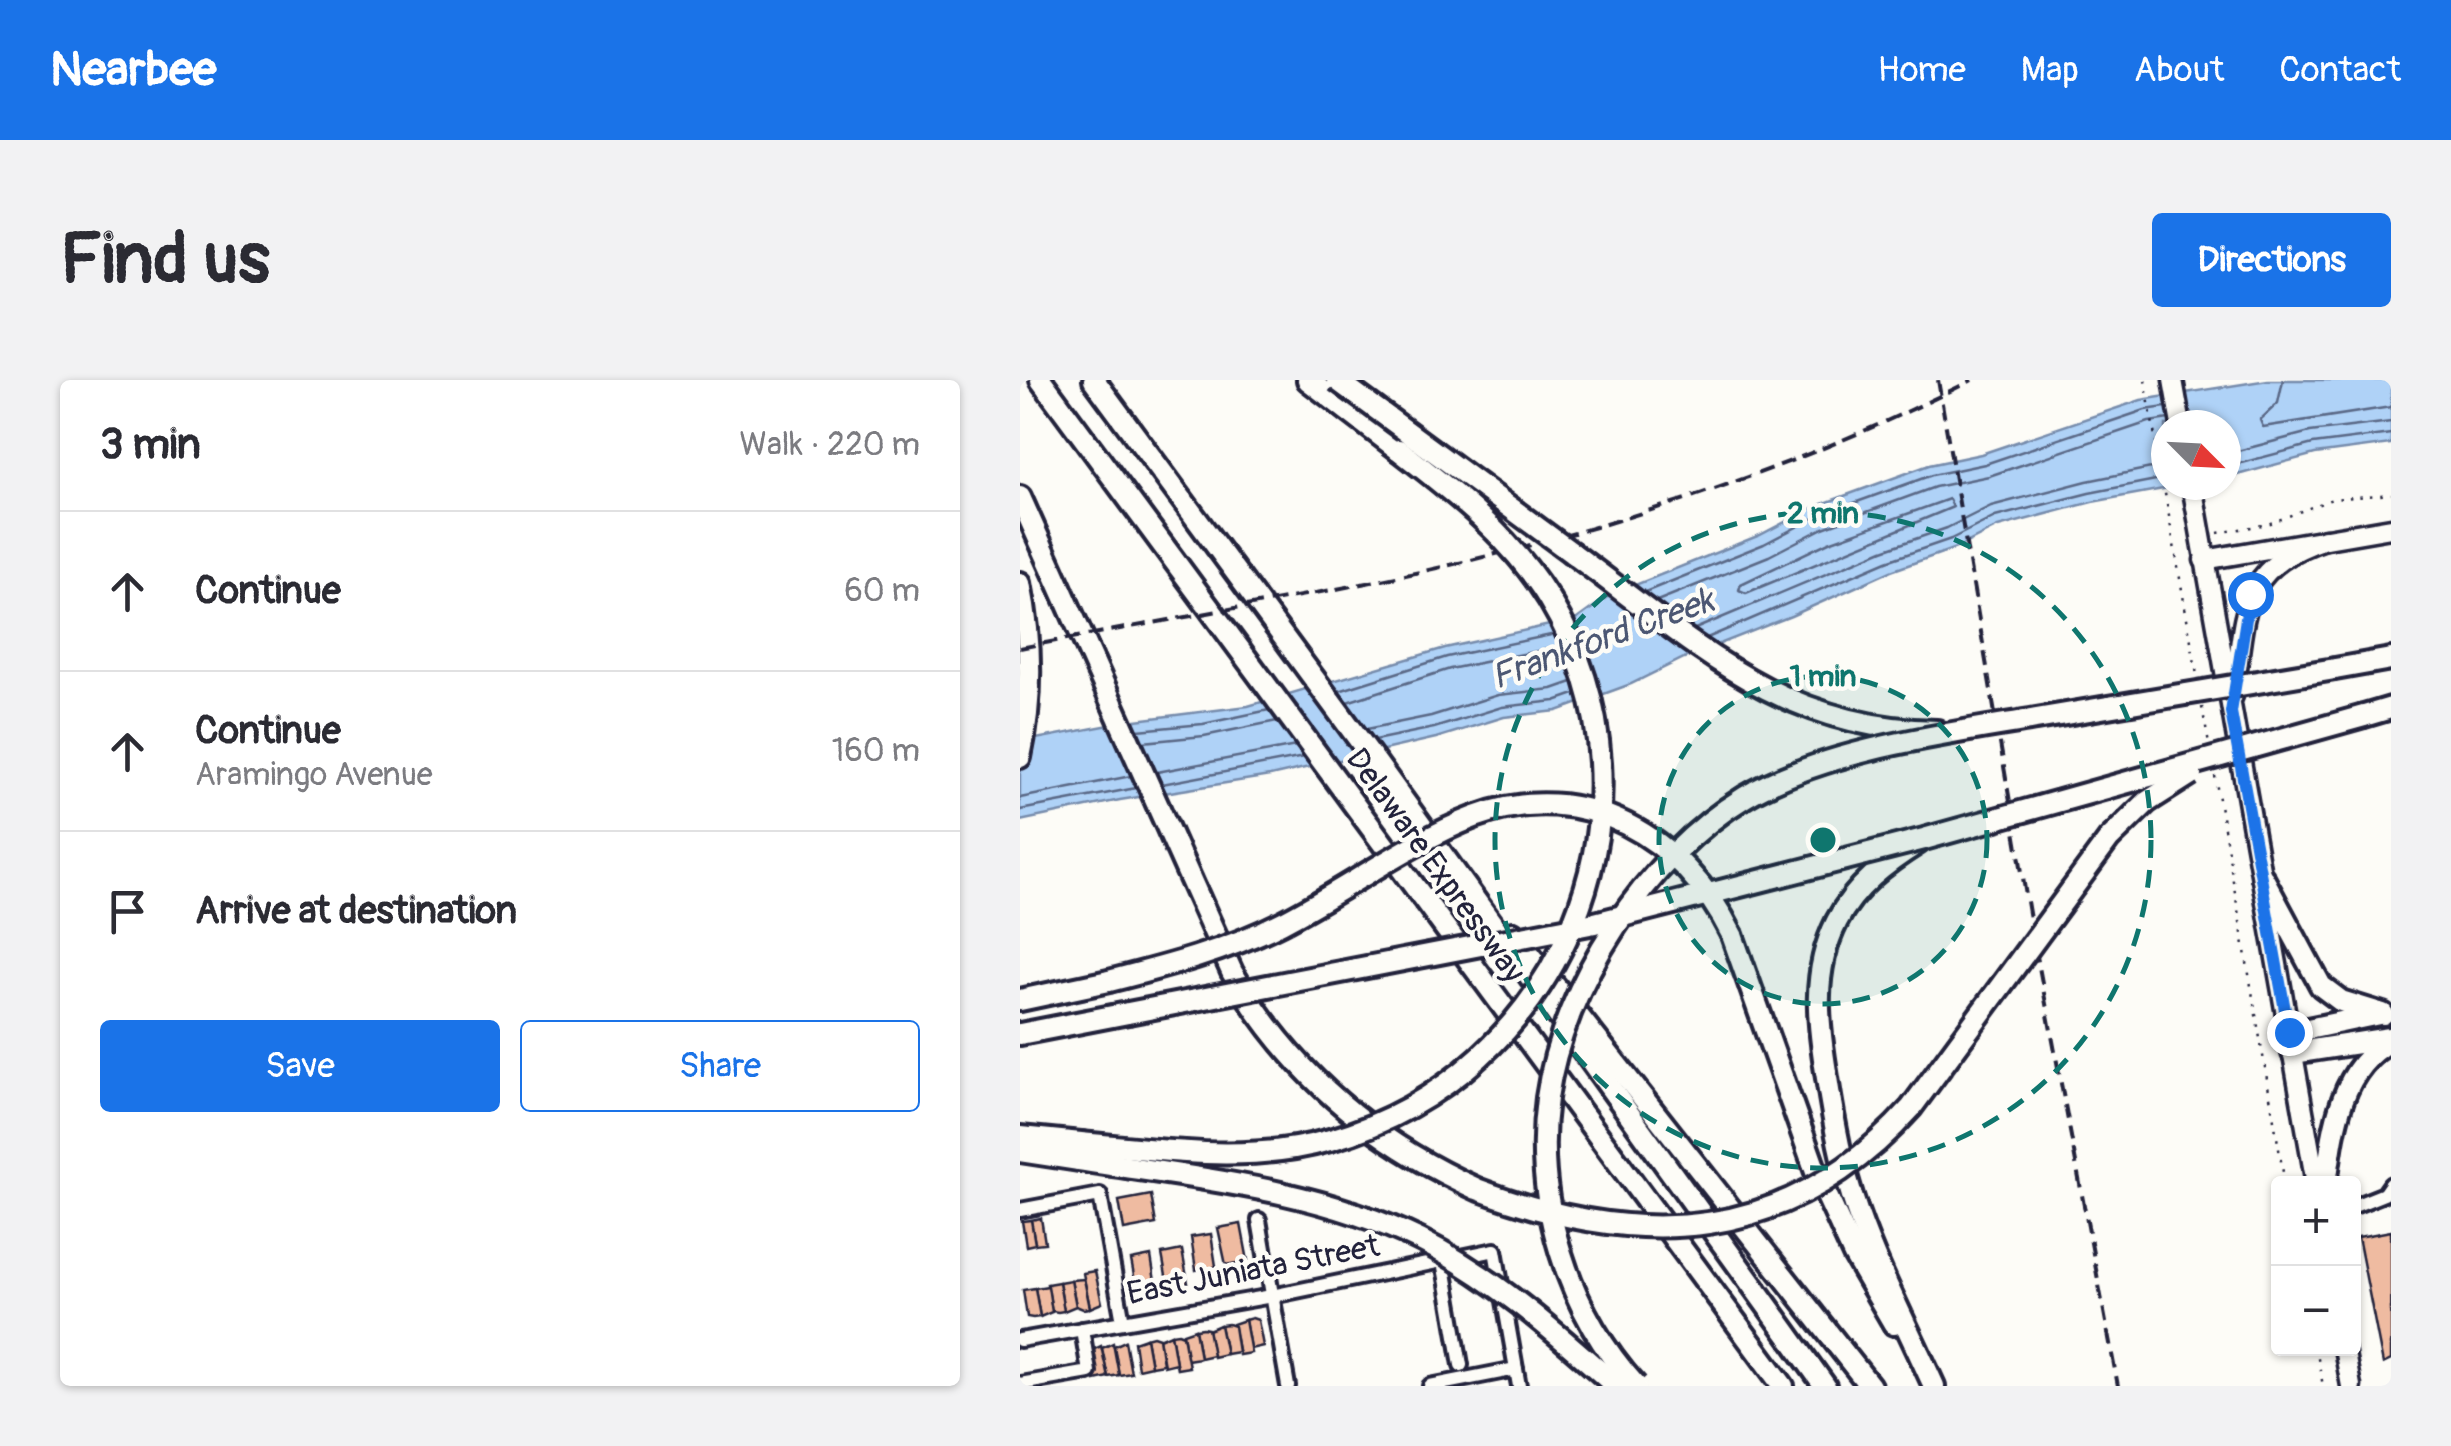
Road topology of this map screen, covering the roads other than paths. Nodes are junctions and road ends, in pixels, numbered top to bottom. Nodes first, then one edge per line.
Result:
1 (1042, 380) edge
2 (1094, 380) edge
3 (1308, 380) edge
4 (1338, 380) edge
5 (2173, 380) edge
6 (2178, 410) edge
7 (1020, 497) edge
8 (2194, 500) edge
9 (2391, 528) edge
10 (2325, 540) junction
11 (2204, 560) junction
12 (1020, 583) edge
13 (2387, 661) edge
14 (2391, 708) edge
15 (2231, 712) junction
16 (1964, 731) junction
17 (1020, 757) edge
18 (2212, 758) junction
19 (1377, 764) junction
20 (1924, 839) junction
21 (2263, 878) junction
22 (1020, 1000) edge
23 (2387, 1013) edge
24 (1020, 1034) edge
25 (2391, 1040) edge
26 (2291, 1042) junction
27 (1020, 1137) edge
28 (1020, 1150) edge
29 (1080, 1152) junction
30 (2315, 1176) edge
31 (2328, 1176) edge
32 (2391, 1184) edge
33 (2361, 1203) edge
34 (1020, 1210) edge
35 (1259, 1220) dead end
36 (1443, 1261) junction
37 (1272, 1296) junction
38 (1122, 1322) junction
39 (1082, 1329) junction
40 (1020, 1340) edge
41 (2345, 1356) edge
42 (1461, 1365) dead end
43 (1516, 1370) junction
44 (1020, 1384) edge
45 (1288, 1386) edge
46 (1430, 1386) edge
47 (1520, 1386) edge
48 (1616, 1386) edge
49 (1636, 1386) edge
50 (1783, 1386) edge
51 (1824, 1386) edge
52 (1870, 1386) edge
53 (1932, 1386) edge
54 (2351, 1386) edge

1 - 50 highway, Delaware Expressway
2 - 19 highway, Delaware Expressway
3 - 29 highway, bridge
4 - 16 highway, bridge
5 - 6 main road
7 - 18 highway, bridge
8 - 11 main road
9 - 10 main road
10 - 11 main road
10 - 15 main road
11 - 15 main road
12 - 17 highway
13 - 16 highway, bridge
14 - 18 highway, bridge
15 - 21 main road
16 - 49 highway, bridge
18 - 20 highway, bridge
19 - 51 highway, Delaware Expressway
19 - 52 highway
20 - 24 highway, bridge
20 - 53 highway, bridge
21 - 23 highway
21 - 26 main road
22 - 53 highway, bridge
23 - 26 highway
25 - 26 highway
25 - 31 highway
26 - 30 main road
27 - 29 highway
28 - 29 highway
29 - 48 highway, bridge
32 - 33 street
34 - 38 street
35 - 37 street
36 - 37 street, East Juniata Street
36 - 42 street
36 - 43 street, East Juniata Street
37 - 38 street, East Juniata Street
37 - 45 street
38 - 39 street, East Juniata Street
39 - 40 street, East Juniata Street
39 - 44 street
41 - 54 main road
43 - 46 street
43 - 47 street

